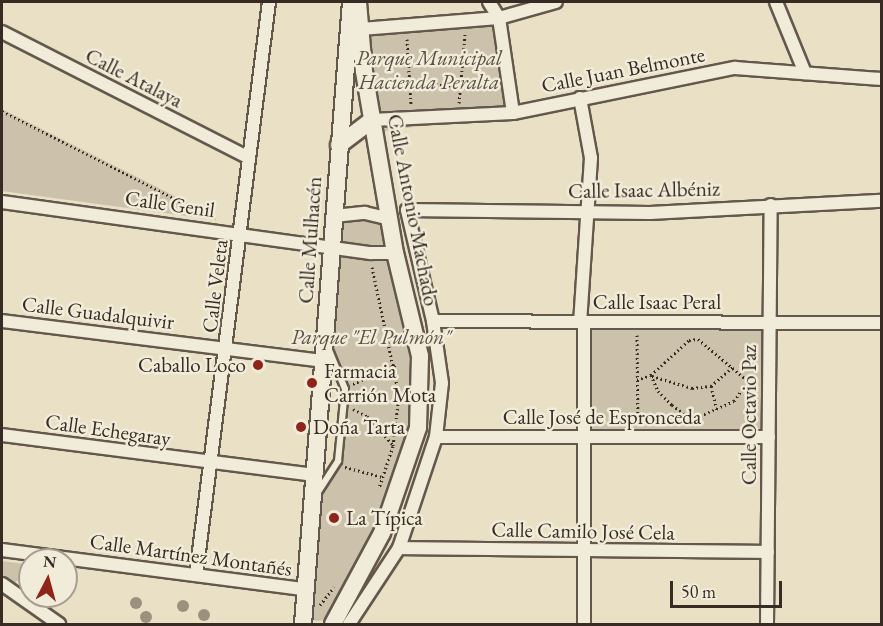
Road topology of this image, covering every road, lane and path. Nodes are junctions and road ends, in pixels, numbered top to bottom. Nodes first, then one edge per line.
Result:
1 (269, 2) edge
2 (351, 2) edge
3 (358, 2) edge
4 (489, 2) edge
5 (556, 2) edge
6 (776, 2) edge
7 (499, 18) junction
8 (466, 21) junction
9 (406, 25) junction
10 (361, 29) junction
11 (2, 32) edge
12 (805, 73) junction
13 (882, 79) edge
14 (409, 83) junction
15 (460, 86) junction
16 (580, 98) junction
17 (2, 111) edge
18 (513, 112) junction
19 (458, 115) junction
20 (411, 118) junction
21 (372, 120) junction
22 (339, 145) junction
23 (249, 158) junction
24 (882, 201) edge
25 (2, 202) edge
26 (771, 205) junction
27 (407, 210) joint
28 (589, 211) junction
29 (209, 216) dead end
30 (334, 216) junction
31 (390, 219) junction
32 (241, 233) junction
33 (413, 239) junction
34 (333, 246) junction
35 (395, 247) junction
36 (370, 253) junction
37 (2, 321) edge
38 (433, 321) junction
39 (637, 321) junction
40 (770, 321) junction
41 (582, 322) junction
42 (882, 323) edge
43 (325, 341) junction
44 (226, 349) junction
45 (323, 361) junction
46 (396, 365) junction
47 (733, 367) junction
48 (651, 375) junction
49 (637, 380) junction
50 (769, 380) junction
51 (748, 381) junction
52 (711, 386) junction
53 (345, 389) junction
54 (343, 404) junction
55 (717, 411) junction
56 (2, 435) edge
57 (586, 435) junction
58 (638, 436) junction
59 (436, 437) junction
60 (769, 437) junction
61 (393, 446) junction
62 (338, 461) junction
63 (210, 464) junction
64 (404, 468) junction
65 (314, 475) junction
66 (383, 477) junction
67 (376, 497) dead end
68 (312, 502) junction
69 (399, 548) junction
70 (2, 550) edge
71 (584, 550) junction
72 (768, 552) junction
73 (196, 574) junction
74 (337, 583) dead end
75 (2, 584) edge
76 (304, 589) junction
77 (305, 618) edge
78 (340, 622) edge
79 (59, 624) edge
80 (584, 624) edge
81 (767, 624) edge

1 - 23 street, Calle Veleta
2 - 22 street, Calle Mulhacén
3 - 10 street, Calle Antonio Machado
4 - 7 street
5 - 7 street
6 - 12 street
7 - 8 street
7 - 18 street
8 - 9 street
8 - 15 path
9 - 10 street
9 - 14 path
10 - 21 street, Calle Antonio Machado
11 - 23 street, Calle Atalaya
12 - 13 street, Calle Juan Belmonte
12 - 16 street, Calle Juan Belmonte
14 - 15 path
14 - 20 path
15 - 19 path
16 - 18 street, Calle Juan Belmonte
16 - 28 street
17 - 29 path
18 - 19 street, Calle Juan Belmonte
19 - 20 street, Calle Juan Belmonte
20 - 21 street, Calle Juan Belmonte
21 - 22 street
21 - 31 street, Calle Antonio Machado
22 - 30 street, Calle Mulhacén
23 - 32 street, Calle Veleta
24 - 26 street, Calle Isaac Albéniz
25 - 32 street, Calle Genil
26 - 28 street, Calle Isaac Albéniz
26 - 40 street, Calle Octavio Paz
27 - 28 street, Calle Isaac Albéniz
27 - 33 street, Calle Antonio Machado
28 - 41 street
30 - 31 street
30 - 34 street, Calle Mulhacén
31 - 35 street, Calle Antonio Machado
32 - 34 street, Calle Genil
32 - 44 street, Calle Veleta
33 - 35 street, Calle Genil
33 - 38 street, Calle Antonio Machado
34 - 36 street, Calle Genil
34 - 43 street, Calle Mulhacén
35 - 36 street, Calle Genil
35 - 64 street, Calle Antonio Machado
36 - 46 path
37 - 44 street, Calle Guadalquivir
38 - 41 street, Calle Isaac Peral
38 - 59 street, Calle Antonio Machado
39 - 40 street, Calle Isaac Peral
39 - 41 street, Calle Isaac Peral
39 - 49 path
40 - 42 street, Calle Isaac Peral
40 - 50 street, Calle Octavio Paz
41 - 57 street
43 - 45 street, Calle Mulhacén
43 - 53 lane
44 - 45 street, Calle Guadalquivir
44 - 63 street, Calle Veleta
45 - 65 street, Calle Mulhacén
46 - 53 path
46 - 61 path
47 - 48 path
47 - 51 path
47 - 52 path
48 - 49 path
48 - 52 path
48 - 55 path
49 - 58 path
50 - 51 path
50 - 60 street, Calle Octavio Paz
51 - 55 path
52 - 55 path
53 - 54 lane
54 - 61 path
54 - 62 lane
56 - 63 street, Calle Echegaray
57 - 58 street, Calle José de Espronceda
57 - 59 street, Calle José de Espronceda
57 - 71 street
58 - 60 street, Calle José de Espronceda
59 - 69 street, Calle Antonio Machado
60 - 72 street, Calle Octavio Paz
61 - 64 path
61 - 66 path
62 - 66 path
62 - 68 lane
63 - 65 street, Calle Echegaray
63 - 73 street, Calle Veleta
64 - 78 street, Calle Antonio Machado
65 - 68 street, Calle Mulhacén
66 - 67 path
68 - 76 street, Calle Mulhacén
69 - 71 street, Calle Camilo José Cela
69 - 78 street, Calle Antonio Machado
70 - 73 street, Calle Martínez Montañés
71 - 72 street, Calle Camilo José Cela
71 - 80 street
72 - 81 street, Calle Octavio Paz
73 - 76 street, Calle Martínez Montañés
74 - 77 path
75 - 79 street
76 - 77 street, Calle Mulhacén
77 - 78 street

